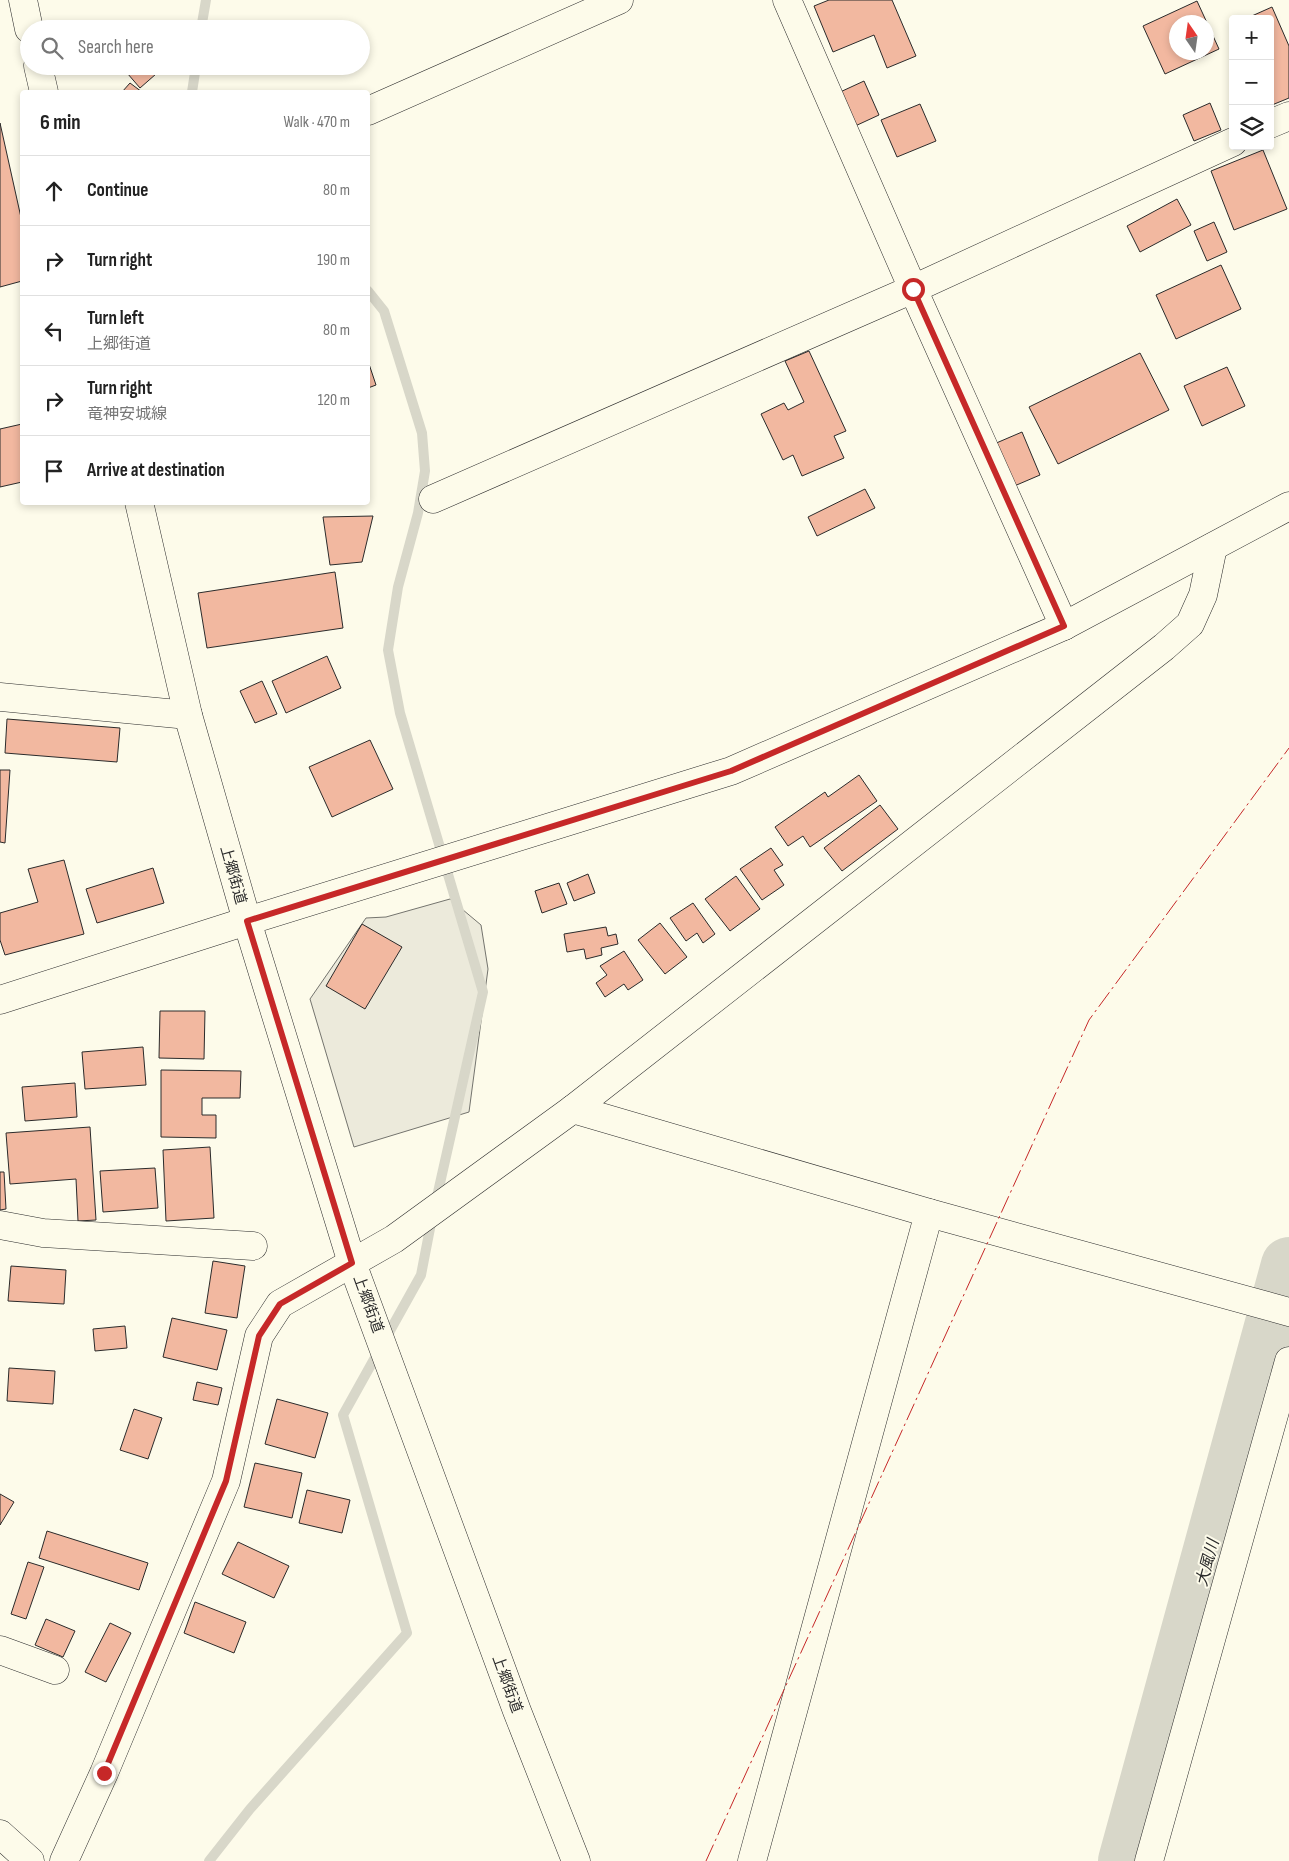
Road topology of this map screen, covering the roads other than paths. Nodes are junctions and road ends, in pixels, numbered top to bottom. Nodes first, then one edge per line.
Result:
1 (619, 0) edge
2 (787, 0) edge
3 (40, 75) edge
4 (44, 90) edge
5 (370, 111) edge
6 (1289, 116) edge
7 (1274, 122) edge
8 (1229, 144) edge
9 (913, 289) junction
10 (433, 499) dead end
11 (140, 505) edge
12 (1289, 506) edge
13 (1213, 547) junction
14 (1064, 626) junction
15 (0, 698) edge
16 (188, 715) junction
17 (247, 921) junction
18 (0, 1000) edge
19 (573, 1109) junction
20 (929, 1213) junction
21 (0, 1225) edge
22 (253, 1246) dead end
23 (352, 1263) junction
24 (1289, 1312) edge
25 (1289, 1361) edge
26 (0, 1650) edge
27 (55, 1670) dead end
28 (0, 1834) edge
29 (30, 1861) edge
30 (64, 1861) edge
31 (576, 1861) edge
32 (752, 1861) edge
33 (1149, 1861) edge

1 - 5 street
2 - 9 street
3 - 4 street
6 - 7 street
8 - 9 street
9 - 10 street
9 - 14 street
11 - 16 street, 上郷街道
12 - 13 street
13 - 14 street
13 - 19 street
14 - 17 street
15 - 16 street
16 - 17 street, 上郷街道
17 - 18 street
17 - 23 street, 上郷街道
19 - 20 street
19 - 23 street
20 - 24 street
20 - 32 street
21 - 22 street
23 - 30 street
23 - 31 street, 上郷街道
25 - 33 street
26 - 27 street
28 - 29 street

